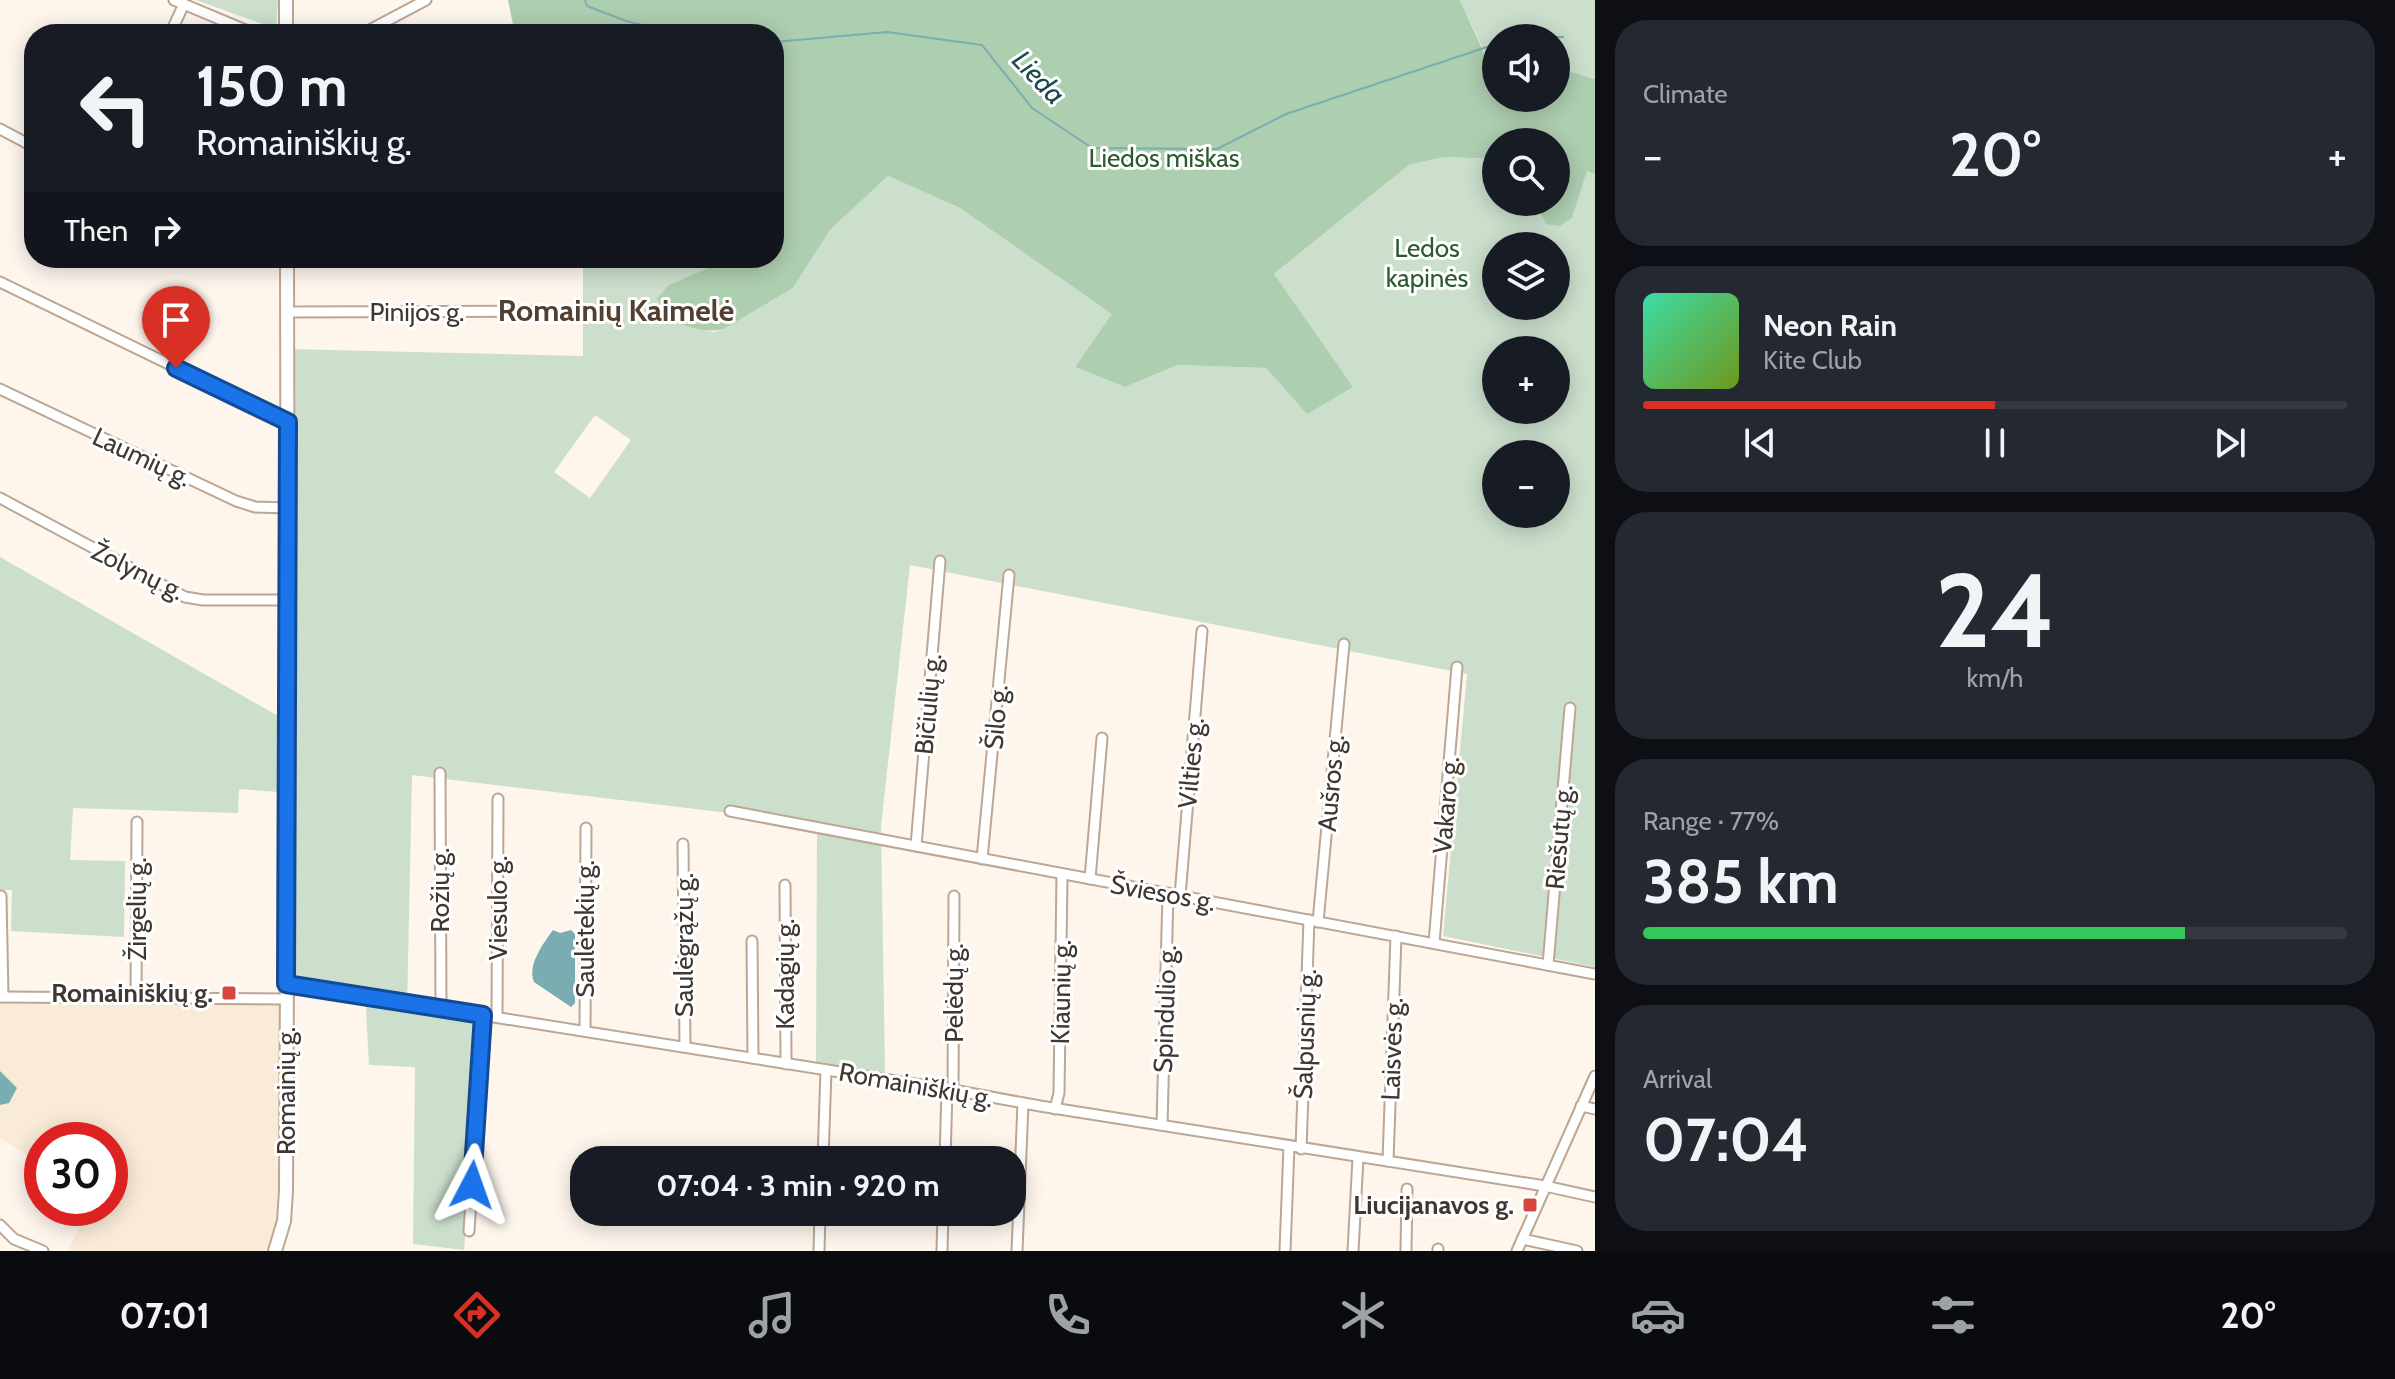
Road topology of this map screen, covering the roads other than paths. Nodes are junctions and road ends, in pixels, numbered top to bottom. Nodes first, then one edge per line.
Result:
1 (174, 0) edge
2 (286, 0) edge
3 (426, 0) edge
4 (184, 4) junction
5 (175, 24) edge
6 (231, 24) edge
7 (286, 24) edge
8 (381, 24) edge
9 (0, 129) edge
10 (24, 142) edge
11 (287, 268) edge
12 (0, 282) edge
13 (548, 311) dead end
14 (287, 312) junction
15 (0, 389) edge
16 (288, 422) junction
17 (0, 498) edge
18 (288, 508) junction
19 (940, 561) dead end
20 (1009, 575) dead end
21 (287, 600) junction
22 (1202, 631) dead end
23 (1344, 644) dead end
24 (1457, 667) dead end
25 (1570, 708) dead end
26 (1102, 738) dead end
27 (440, 773) dead end
28 (498, 799) dead end
29 (730, 811) dead end
30 (137, 822) dead end
31 (586, 828) dead end
32 (683, 844) dead end
33 (916, 846) junction
34 (982, 859) junction
35 (1062, 875) junction
36 (1090, 879) junction
37 (785, 885) dead end
38 (1168, 893) junction
39 (1, 896) edge
40 (954, 896) dead end
41 (1180, 896) junction
42 (1314, 921) junction
43 (1396, 936) junction
44 (752, 941) dead end
45 (1434, 943) junction
46 (1548, 965) junction
47 (1595, 974) edge
48 (286, 984) junction
49 (2, 997) edge
50 (136, 997) junction
51 (286, 999) junction
52 (441, 1008) junction
53 (483, 1015) junction
54 (497, 1017) junction
55 (585, 1030) junction
56 (685, 1046) junction
57 (753, 1058) junction
58 (786, 1064) junction
59 (826, 1070) junction
60 (1595, 1076) edge
61 (950, 1089) junction
62 (1023, 1103) junction
63 (1581, 1106) junction
64 (1055, 1109) junction
65 (1595, 1109) edge
66 (1162, 1125) junction
67 (823, 1146) edge
68 (946, 1146) edge
69 (1289, 1146) junction
70 (1301, 1149) junction
71 (1358, 1158) junction
72 (1388, 1161) junction
73 (1545, 1186) junction
74 (1407, 1189) dead end
75 (1595, 1197) edge
76 (0, 1225) edge
77 (820, 1226) edge
78 (943, 1226) edge
79 (469, 1231) dead end
80 (1522, 1239) junction
81 (43, 1251) edge
82 (275, 1251) edge
83 (819, 1251) edge
84 (942, 1251) edge
85 (1017, 1251) edge
86 (1285, 1251) edge
87 (1353, 1251) edge
88 (1406, 1251) edge
89 (1517, 1251) edge
90 (1574, 1251) edge

1 - 4 street
2 - 7 main road
3 - 8 street
4 - 5 street
4 - 6 street
9 - 10 street
11 - 14 main road, Romainių g.
12 - 16 street
13 - 14 street, Pinijos g.
14 - 16 main road, Romainių g.
15 - 18 street, Laumių g.
16 - 18 main road, Romainių g.
17 - 21 street, Žolynų g.
18 - 21 main road, Romainių g.
19 - 33 street, Bičiulių g.
20 - 34 street, Šilo g.
21 - 48 main road, Romainių g.
22 - 41 street, Vilties g.
23 - 42 street, Aušros g.
24 - 45 street, Vakaro g.
25 - 46 street, Riešutų g.
26 - 36 street
27 - 52 street, Rožių g.
28 - 54 street, Viesulo g.
29 - 33 street, Šviesos g.
30 - 50 street, Žirgelių g.
31 - 55 street, Saulėtekių g.
32 - 56 street, Saulėgrąžų g.
33 - 34 street, Šviesos g.
34 - 35 street, Šviesos g.
35 - 36 street, Šviesos g.
35 - 64 street, Kiaunių g.
36 - 38 street, Šviesos g.
37 - 58 street, Kadagių g.
38 - 41 street, Šviesos g.
38 - 66 street, Spindulio g.
39 - 49 street
40 - 61 street, Pelėdų g.
41 - 42 street, Šviesos g.
42 - 43 street, Šviesos g.
42 - 70 street, Šalpusnių g.
43 - 45 street, Šviesos g.
43 - 72 street, Laisvės g.
44 - 57 street
45 - 46 street, Šviesos g.
46 - 47 street, Šviesos g.
48 - 51 main road, Romainių g.
48 - 52 street, Romainiškių g.
49 - 50 street
50 - 51 street
51 - 82 main road, Romainių g.
52 - 53 street, Romainiškių g.
53 - 54 street, Romainiškių g.
53 - 79 street
54 - 55 street, Romainiškių g.
55 - 56 street, Romainiškių g.
56 - 57 street, Romainiškių g.
57 - 58 street, Romainiškių g.
58 - 59 street, Romainiškių g.
59 - 61 street, Romainiškių g.
59 - 67 street
60 - 63 street
61 - 62 street, Romainiškių g.
61 - 68 street, Pelėdų g.
62 - 64 street, Romainiškių g.
62 - 85 street
63 - 65 street
63 - 73 street
64 - 66 street, Romainiškių g.
66 - 69 street, Romainiškių g.
69 - 70 street, Romainiškių g.
69 - 86 street
70 - 71 street, Romainiškių g.
71 - 72 street, Romainiškių g.
71 - 87 street
72 - 73 street, Romainiškių g.
73 - 75 street, Romainiškių g.
73 - 80 street
74 - 88 street
76 - 81 street
77 - 83 street
78 - 84 street
80 - 89 street
80 - 90 street

